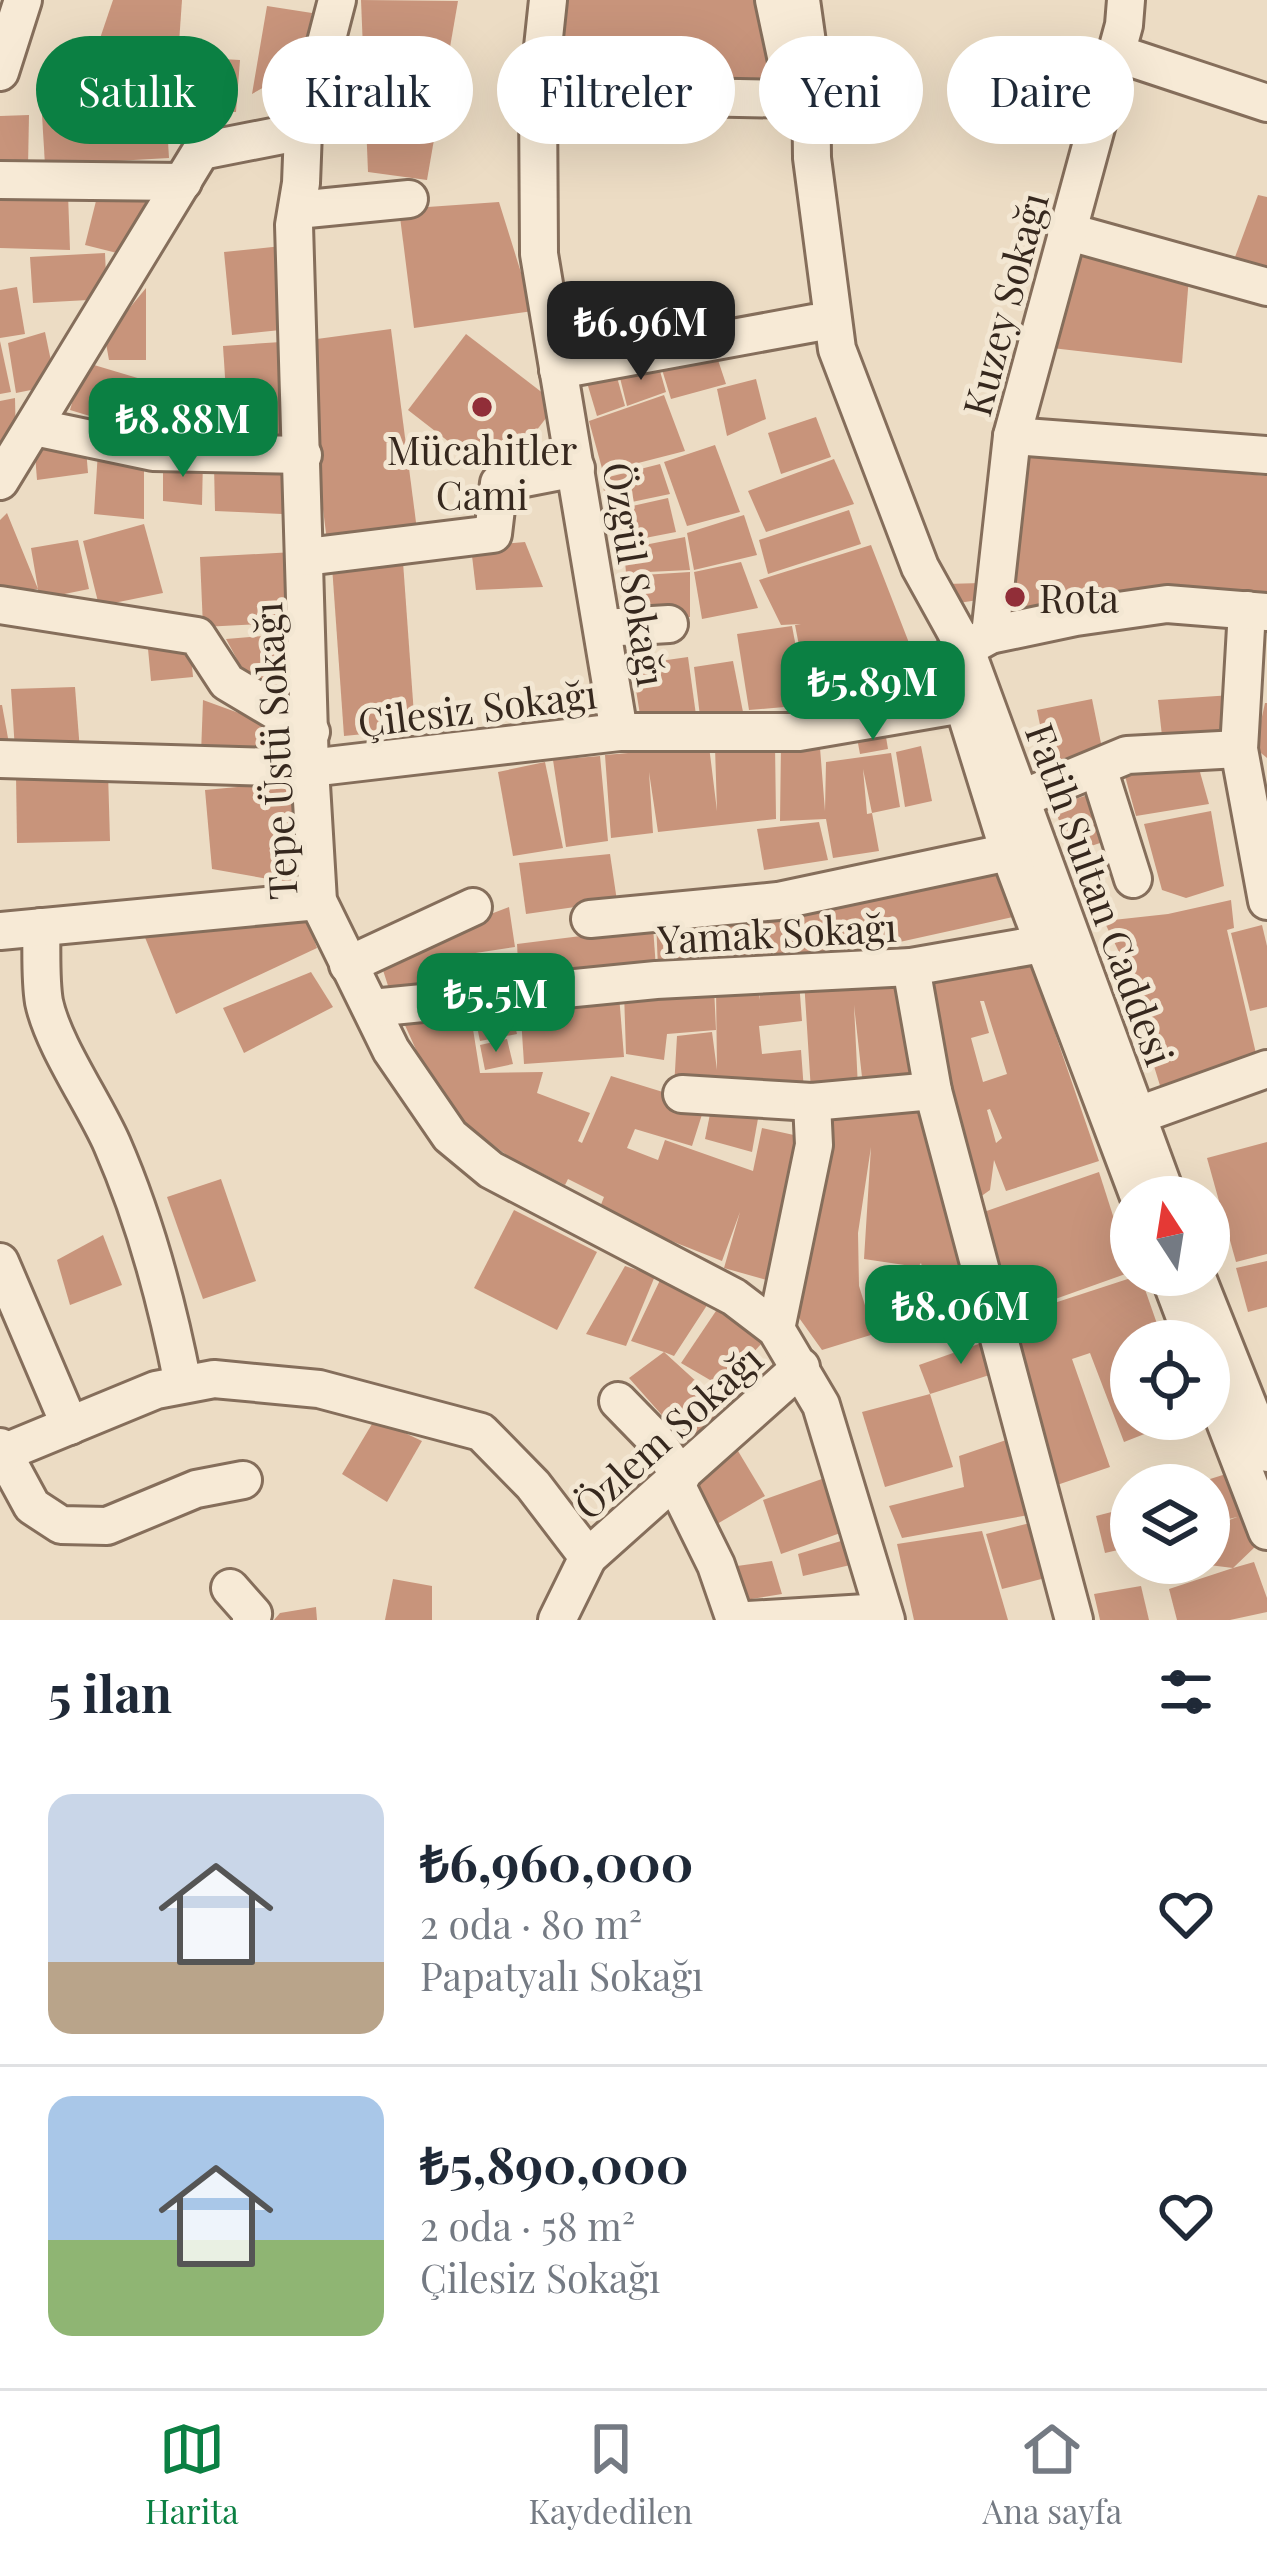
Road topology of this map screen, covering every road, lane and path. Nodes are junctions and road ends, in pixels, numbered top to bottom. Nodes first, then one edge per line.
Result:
1 (23, 0) edge
2 (337, 0) edge
3 (548, 0) edge
4 (774, 0) edge
5 (800, 0) edge
6 (1119, 20) edge
7 (328, 36) edge
8 (544, 36) edge
9 (782, 36) edge
10 (1, 67) edge
11 (1267, 103) edge
12 (262, 139) edge
13 (302, 144) edge
14 (538, 144) edge
15 (800, 144) edge
16 (0, 180) edge
17 (183, 182) junction
18 (409, 199) dead end
19 (297, 210) junction
20 (1066, 231) junction
21 (1267, 287) edge
22 (814, 323) junction
23 (558, 370) junction
24 (34, 427) junction
25 (1012, 436) junction
26 (1267, 454) edge
27 (304, 455) junction
28 (576, 468) junction
29 (0, 481) edge
30 (306, 557) junction
31 (0, 605) edge
32 (1257, 611) edge
33 (669, 624) dead end
34 (603, 628) junction
35 (966, 649) junction
36 (963, 704) junction
37 (620, 732) junction
38 (1239, 749) junction
39 (310, 750) junction
40 (0, 759) edge
41 (1098, 768) junction
42 (1010, 800) junction
43 (1009, 852) junction
44 (1133, 879) dead end
45 (318, 901) junction
46 (1267, 901) edge
47 (473, 907) dead end
48 (590, 919) dead end
49 (41, 927) junction
50 (0, 931) edge
51 (1042, 944) junction
52 (349, 965) junction
53 (911, 967) junction
54 (372, 1008) junction
55 (1267, 1070) edge
56 (933, 1091) junction
57 (682, 1094) dead end
58 (812, 1102) junction
59 (1136, 1116) junction
60 (1131, 1176) edge
61 (1159, 1176) edge
62 (0, 1262) edge
63 (1204, 1296) edge
64 (776, 1329) junction
65 (801, 1367) junction
66 (183, 1384) junction
67 (618, 1401) dead end
68 (70, 1426) junction
69 (1230, 1435) edge
70 (2, 1450) edge
71 (1267, 1453) edge
72 (678, 1479) junction
73 (243, 1480) dead end
74 (1267, 1531) edge
75 (588, 1557) junction
76 (230, 1588) dead end
77 (884, 1616) edge
78 (251, 1620) edge
79 (557, 1620) edge
80 (735, 1620) edge
81 (748, 1620) edge
82 (1074, 1620) edge

1 - 10 street
2 - 7 street, Tepe Üstü Sokağı
3 - 8 street, Özgül Sokağı
4 - 9 street
5 - 35 street, Fatih Sultan Caddesi
6 - 11 street
6 - 20 street, Kuzey Sokağı
12 - 17 street
13 - 19 street, Tepe Üstü Sokağı
14 - 23 street, Özgül Sokağı
15 - 22 street
16 - 17 street
17 - 24 street
18 - 19 street
19 - 27 street, Tepe Üstü Sokağı
20 - 21 street
20 - 25 street, Kuzey Sokağı
22 - 23 street
22 - 35 street
23 - 28 street, Özgül Sokağı
24 - 27 street
24 - 29 street
25 - 26 street
25 - 35 street, Kuzey Sokağı
27 - 30 street, Tepe Üstü Sokağı
28 - 30 street
28 - 34 street, Özgül Sokağı
30 - 39 street, Tepe Üstü Sokağı
31 - 39 street
32 - 35 street
32 - 38 street
33 - 34 street
34 - 37 street, Özgül Sokağı
35 - 36 street
35 - 42 street, Fatih Sultan Caddesi
36 - 37 street, Çilesiz Sokağı
36 - 42 street
37 - 39 street, Çilesiz Sokağı
38 - 41 street
38 - 46 street
39 - 40 street, Çilesiz Sokağı
39 - 45 street, Tepe Üstü Sokağı
41 - 42 street
41 - 44 street
42 - 43 street
42 - 59 street, Fatih Sultan Caddesi
43 - 48 street
43 - 51 street
45 - 49 street
45 - 52 street, Tepe Üstü Sokağı
47 - 52 street
49 - 50 street
49 - 66 street
51 - 53 street, Yamak Sokağı
51 - 60 street
52 - 54 street, Tepe Üstü Sokağı
53 - 54 street, Yamak Sokağı
53 - 56 street
54 - 64 street, Tepe Üstü Sokağı
55 - 59 street
56 - 58 street
56 - 82 street
57 - 58 street
58 - 64 street
59 - 61 street, Fatih Sultan Caddesi
62 - 68 street
63 - 71 street
64 - 65 street, Tepe Üstü Sokağı
65 - 72 street, Özlem Sokağı
65 - 77 street, Tepe Üstü Sokağı
66 - 68 street
66 - 75 street
67 - 72 street
68 - 70 street
69 - 74 street
70 - 73 street
72 - 75 street, Özlem Sokağı
72 - 80 street
75 - 79 street
76 - 78 street
77 - 81 street

